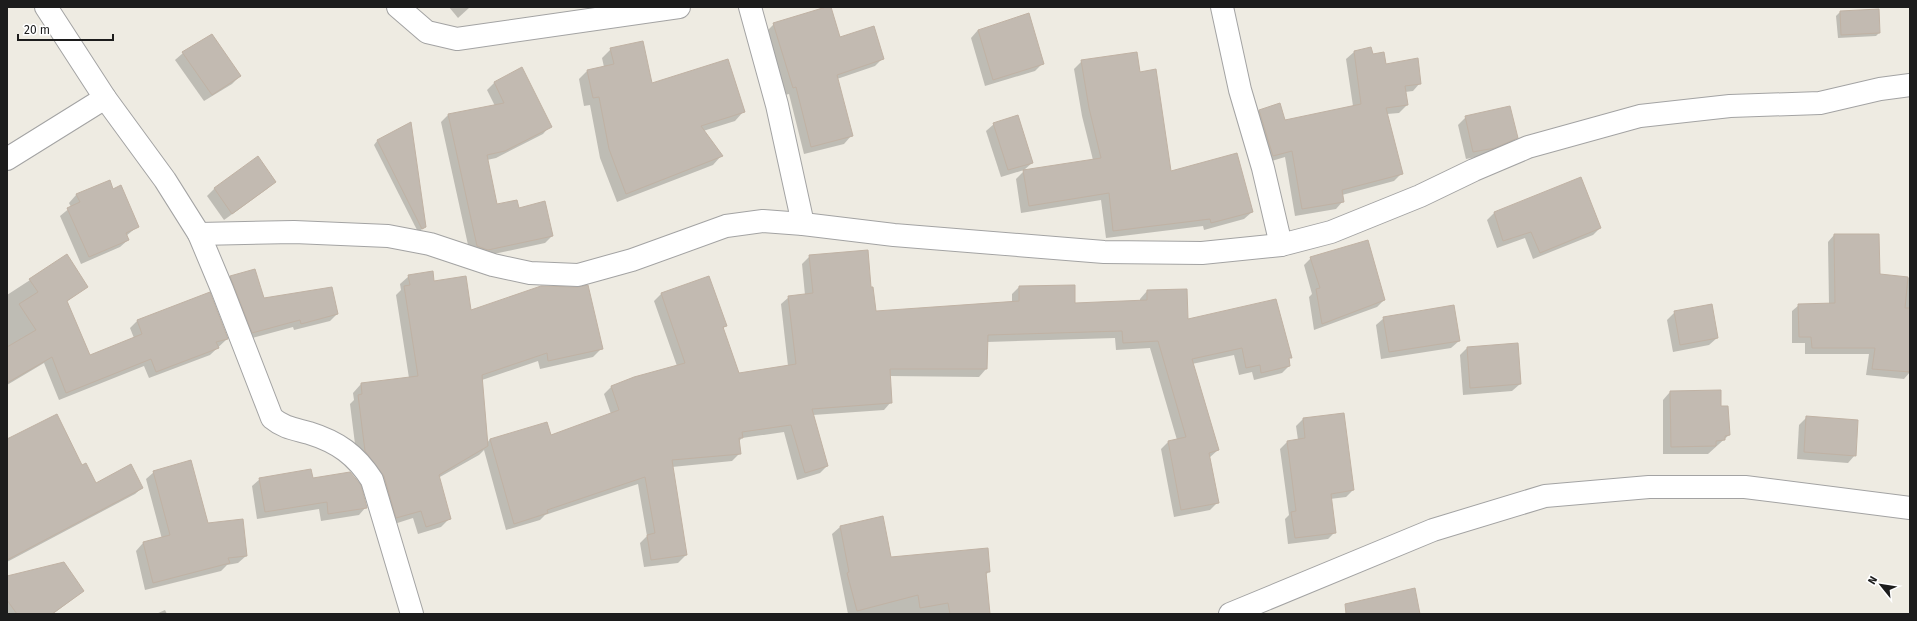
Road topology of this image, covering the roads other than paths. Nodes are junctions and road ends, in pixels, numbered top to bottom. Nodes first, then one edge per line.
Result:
1 (46, 7) edge
2 (398, 7) edge
3 (679, 7) edge
4 (750, 7) edge
5 (1222, 7) edge
6 (1910, 85) edge
7 (105, 98) junction
8 (7, 159) edge
9 (803, 224) junction
10 (199, 234) junction
11 (1281, 245) junction
12 (1910, 508) edge
13 (412, 614) edge
14 (1230, 614) edge

1 - 7 street
2 - 3 street
4 - 9 street
5 - 11 street
6 - 11 street
7 - 8 street
7 - 10 street
9 - 10 street
9 - 11 street
10 - 13 street
12 - 14 street

